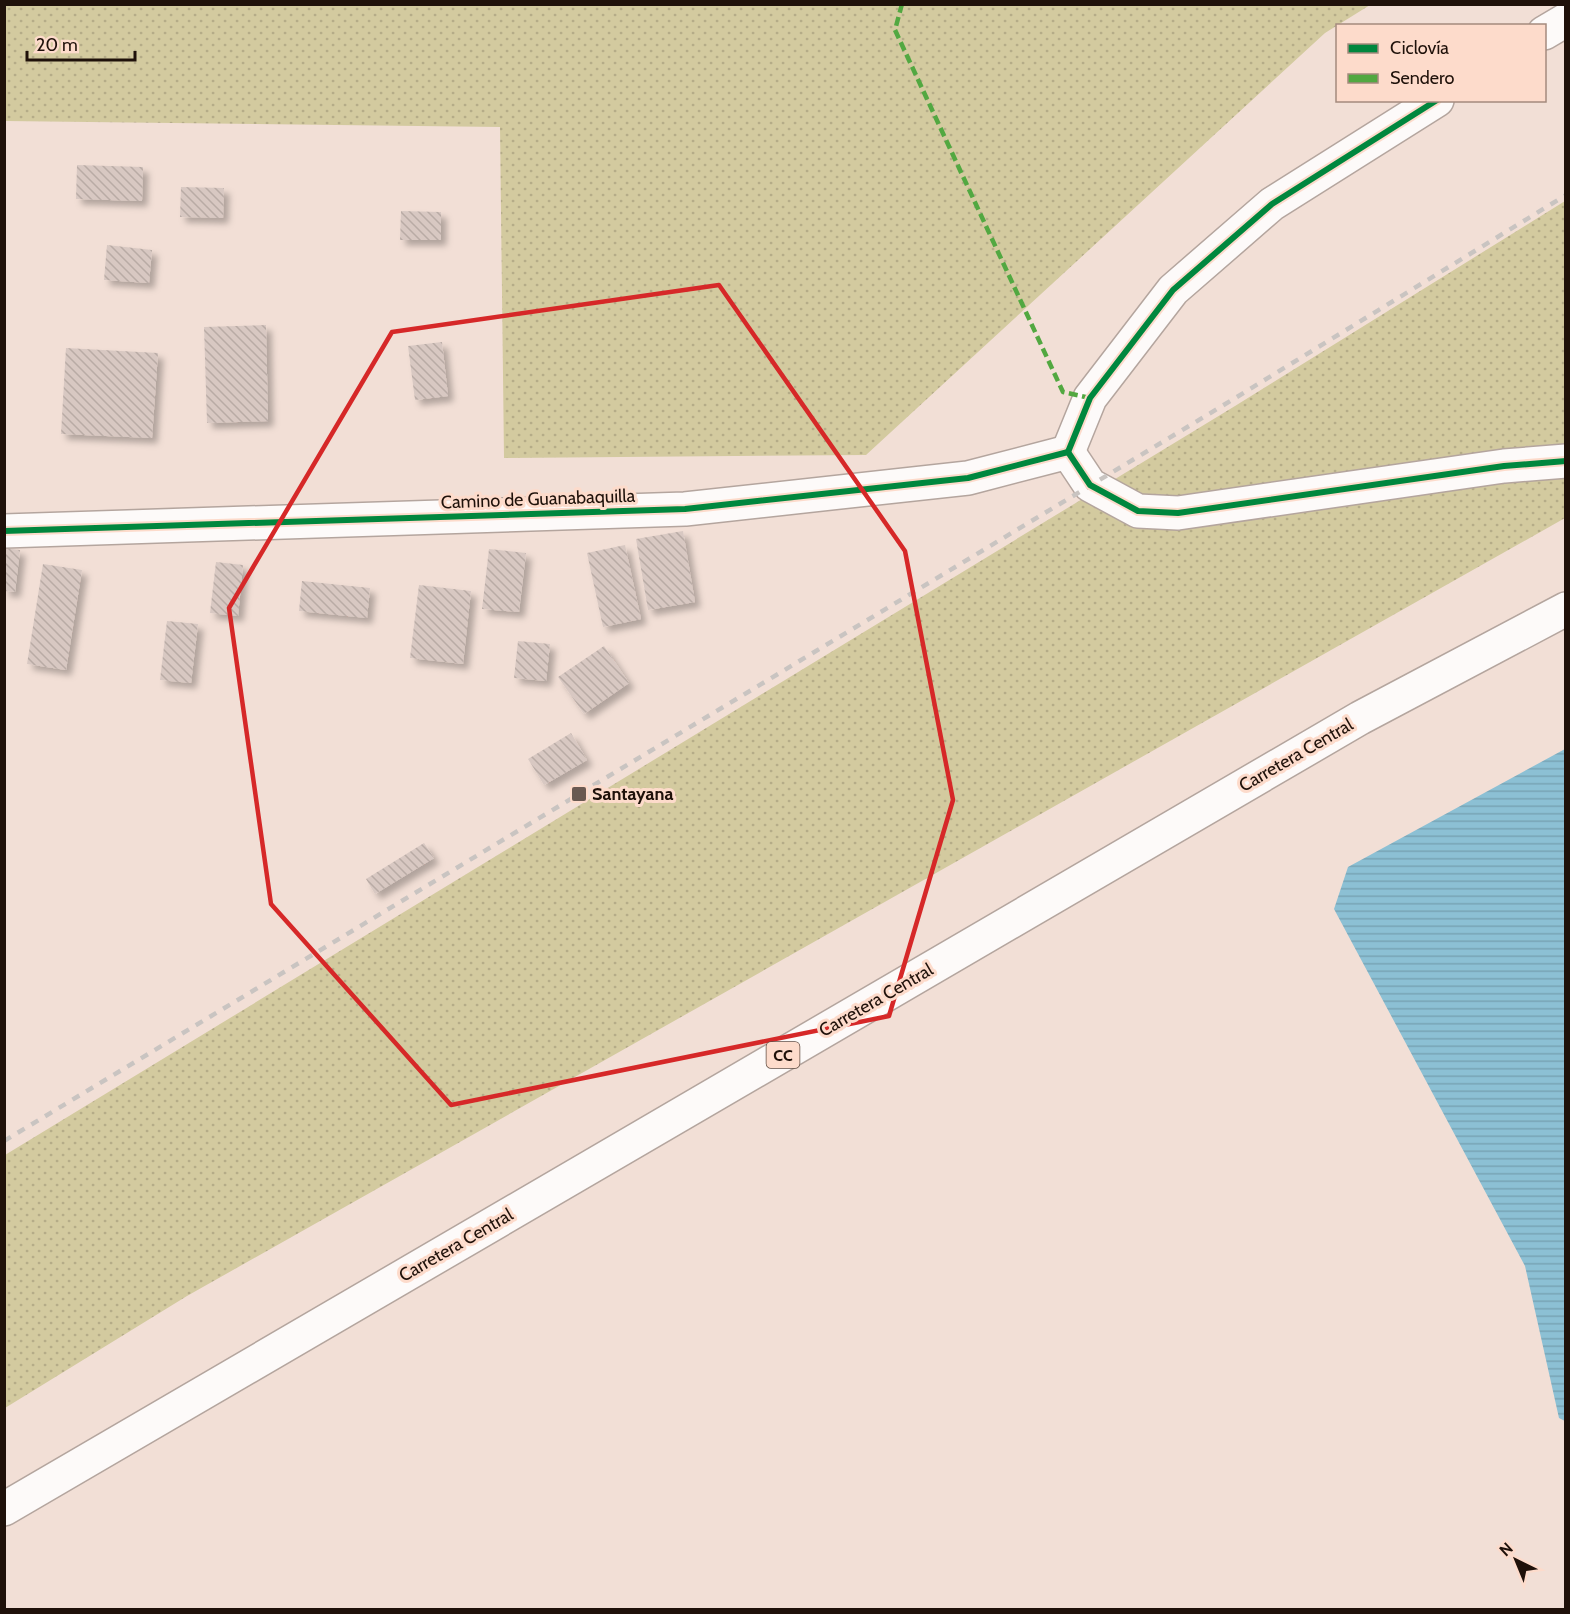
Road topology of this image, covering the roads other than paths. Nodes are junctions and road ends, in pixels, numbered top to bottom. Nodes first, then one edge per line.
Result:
1 (1566, 20) edge
2 (1546, 32) edge
3 (1434, 102) edge
4 (1068, 452) junction
5 (1566, 461) edge
6 (4, 531) edge
7 (1566, 609) edge
8 (4, 1509) edge

1 - 2 main road
3 - 4 main road
4 - 5 main road
4 - 6 main road, Camino de Guanabaquilla
7 - 8 main road, Carretera Central / CC

